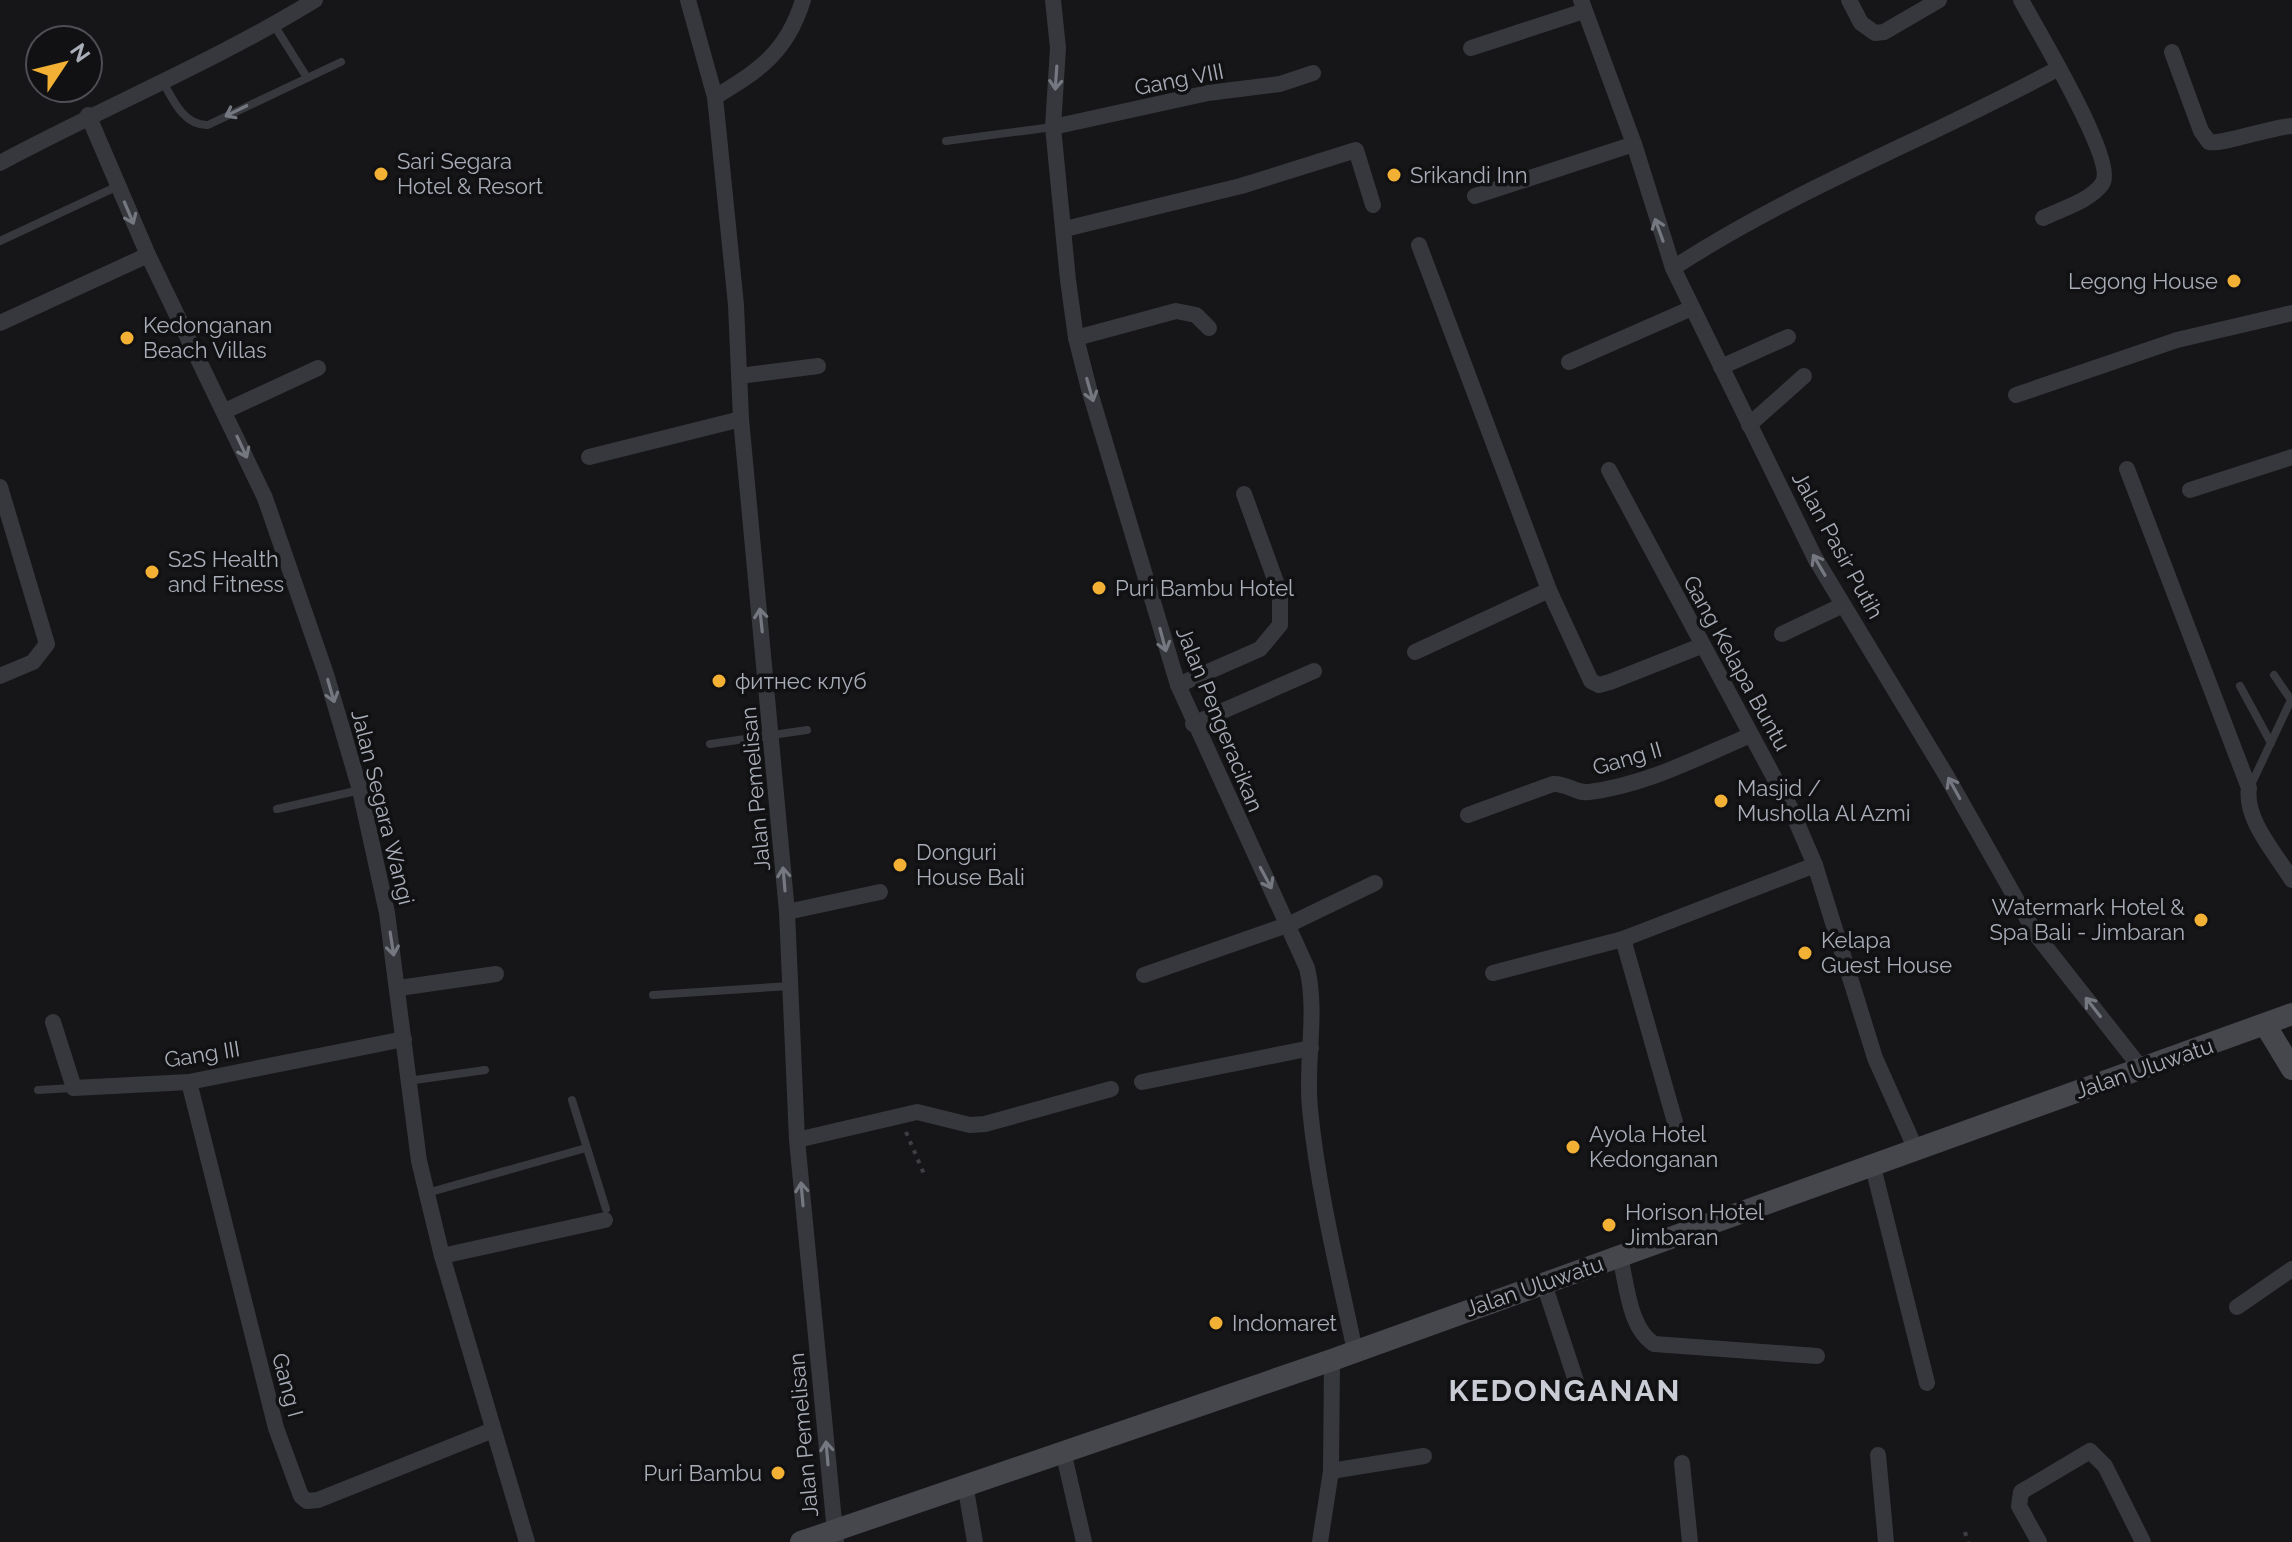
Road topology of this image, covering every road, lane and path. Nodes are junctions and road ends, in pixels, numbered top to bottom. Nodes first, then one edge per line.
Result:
1 (315, 0) edge
2 (688, 0) edge
3 (803, 0) edge
4 (1053, 0) edge
5 (1849, 0) edge
6 (1939, 0) edge
7 (2021, 0) edge
8 (1582, 5) edge
9 (274, 25) junction
10 (1471, 48) dead end
11 (2172, 52) dead end
12 (341, 62) dead end
13 (2057, 69) junction
14 (1313, 73) dead end
15 (306, 76) junction
16 (162, 81) junction
17 (715, 97) junction
18 (88, 115) junction
19 (2292, 126) edge
20 (1053, 127) junction
21 (946, 141) dead end
22 (1634, 144) junction
23 (0, 163) edge
24 (118, 186) junction
25 (1475, 196) dead end
26 (1373, 205) dead end
27 (2043, 218) dead end
28 (1065, 229) junction
29 (0, 241) edge
30 (1419, 245) dead end
31 (148, 255) junction
32 (1673, 268) junction
33 (1692, 308) junction
34 (2292, 313) edge
35 (0, 323) edge
36 (1209, 328) dead end
37 (1788, 337) dead end
38 (1076, 338) junction
39 (1569, 362) dead end
40 (818, 366) dead end
41 (1721, 367) junction
42 (318, 368) dead end
43 (739, 376) junction
44 (1804, 376) dead end
45 (2016, 395) dead end
46 (225, 411) junction
47 (741, 419) junction
48 (1749, 425) junction
49 (589, 457) dead end
50 (2292, 457) edge
51 (2127, 469) dead end
52 (1609, 470) dead end
53 (0, 487) edge
54 (2190, 490) dead end
55 (1244, 494) dead end
56 (1549, 590) junction
57 (1843, 605) junction
58 (1782, 634) dead end
59 (1701, 646) junction
60 (1415, 652) dead end
61 (1314, 671) dead end
62 (2274, 675) dead end
63 (0, 676) edge
64 (1178, 685) junction
65 (2240, 686) dead end
66 (1193, 724) junction
67 (807, 730) dead end
68 (773, 735) junction
69 (1751, 735) junction
70 (2271, 743) junction
71 (710, 744) dead end
72 (2249, 788) junction
73 (360, 790) junction
74 (277, 809) dead end
75 (1468, 815) dead end
76 (1815, 865) junction
77 (2292, 880) edge
78 (1375, 883) dead end
79 (880, 892) dead end
80 (787, 912) junction
81 (1290, 924) junction
82 (1623, 939) junction
83 (1493, 973) dead end
84 (496, 974) dead end
85 (1144, 975) dead end
86 (790, 986) junction
87 (399, 988) junction
88 (653, 995) dead end
89 (2292, 1014) edge
90 (53, 1022) dead end
91 (2266, 1026) junction
92 (404, 1039) junction
93 (1311, 1048) junction
94 (2141, 1068) junction
95 (2292, 1069) edge
96 (485, 1070) dead end
97 (407, 1081) junction
98 (189, 1082) junction
99 (1142, 1082) dead end
100 (74, 1088) junction
101 (1111, 1089) dead end
102 (38, 1090) dead end
103 (572, 1100) dead end
104 (898, 1116) junction
105 (1675, 1122) dead end
106 (797, 1140) junction
107 (586, 1148) junction
108 (1917, 1152) junction
109 (1873, 1167) junction
110 (924, 1174) dead end
111 (427, 1193) junction
112 (606, 1215) joint
113 (442, 1256) junction
114 (1620, 1257) junction
115 (2292, 1269) edge
116 (1543, 1281) junction
117 (2237, 1307) dead end
118 (1355, 1351) junction
119 (1817, 1356) dead end
120 (1332, 1360) junction
121 (1927, 1383) dead end
122 (1577, 1384) dead end
123 (493, 1430) junction
124 (1063, 1451) junction
125 (1878, 1455) dead end
126 (1424, 1456) dead end
127 (1682, 1463) dead end
128 (1331, 1471) junction
129 (965, 1484) junction
130 (1965, 1532) dead end
131 (835, 1536) edge
132 (527, 1542) edge
133 (801, 1542) edge
134 (975, 1542) edge
135 (1084, 1542) edge
136 (1320, 1542) edge
137 (1690, 1542) edge
138 (1886, 1542) edge
139 (1968, 1542) edge
140 (2039, 1542) edge
141 (2143, 1542) edge

1 - 9 street
2 - 17 street, Jalan Pemelisan
3 - 17 street
4 -> 20 street, Jalan Pengeracikan
5 - 6 street
7 - 13 street
8 - 10 street
8 - 22 street, Jalan Pasir Putih
9 - 15 lane
9 - 16 street
11 - 19 street
12 - 15 lane
13 - 27 street
13 - 32 street
14 - 20 street, Gang VIII
15 -> 16 lane
16 - 18 street
17 - 43 street, Jalan Pemelisan
18 - 23 street
18 - 24 street, Jalan Segara Wangi
20 - 21 lane
20 - 28 street, Jalan Pengeracikan
22 - 25 street
32 -> 22 street, Jalan Pasir Putih
24 - 29 lane
24 -> 31 street, Jalan Segara Wangi
26 - 28 street
28 - 38 street, Jalan Pengeracikan
30 - 56 street
31 - 35 street
31 - 46 street, Jalan Segara Wangi
32 - 33 street, Jalan Pasir Putih
33 - 39 street
33 - 41 street, Jalan Pasir Putih
34 - 45 street
36 - 38 street
37 - 41 street
38 -> 64 street, Jalan Pengeracikan
40 - 43 street
41 - 48 street, Jalan Pasir Putih
42 - 46 street
43 - 47 street, Jalan Pemelisan
44 - 48 street
46 -> 73 street, Jalan Segara Wangi
47 - 49 street
68 -> 47 street, Jalan Pemelisan
57 -> 48 street, Jalan Pasir Putih
50 - 54 street
51 - 72 street
52 - 59 street, Gang Kelapa Buntu
53 - 63 street
55 - 64 street
56 - 59 street
56 - 60 street
57 - 58 street
94 -> 57 street, Jalan Pasir Putih
59 - 69 street, Gang Kelapa Buntu
61 - 66 street
62 - 70 lane
64 - 66 street, Jalan Pengeracikan
65 - 70 lane
66 -> 81 street, Jalan Pengeracikan
67 - 68 lane
68 - 71 lane
80 -> 68 street, Jalan Pemelisan
69 - 75 street, Gang II
69 - 76 street, Gang Kelapa Buntu
70 - 72 lane
72 - 77 street
73 - 74 lane
73 -> 87 street, Jalan Segara Wangi
76 - 82 street
76 - 108 street, Gang Kelapa Buntu
78 - 81 street
79 - 80 street
80 - 86 street, Jalan Pemelisan
81 - 85 street
81 - 93 street, Jalan Pengeracikan
82 - 83 street
82 - 105 street
84 - 87 street
86 - 88 lane
86 - 106 street, Jalan Pemelisan
87 - 92 street, Jalan Segara Wangi
89 - 91 street, Jalan Uluwatu
90 - 100 street
91 - 94 street, Jalan Uluwatu
91 - 95 street
92 - 97 street, Jalan Segara Wangi
92 - 98 street, Gang III
93 - 99 street
93 - 118 street, Jalan Pengeracikan
94 - 108 street, Jalan Uluwatu
96 - 97 lane
97 - 111 street, Jalan Segara Wangi
98 - 100 street, Gang III
98 - 123 street, Gang I
100 - 102 lane
101 - 104 street
103 - 107 lane
104 - 106 street
104 - 110 path
131 -> 106 street, Jalan Pemelisan
107 - 111 lane
107 - 112 lane
108 - 109 street, Jalan Uluwatu
109 - 114 street, Jalan Uluwatu
109 - 121 street
111 - 113 street, Jalan Segara Wangi
112 - 113 street
113 - 123 street, Jalan Segara Wangi
114 - 116 street, Jalan Uluwatu
114 - 119 street
115 - 117 street
116 - 118 street, Jalan Uluwatu
116 - 122 street
118 - 120 street, Jalan Uluwatu
120 - 124 street, Jalan Uluwatu
120 - 128 street
123 - 132 street, Jalan Segara Wangi
124 - 129 street, Jalan Uluwatu
124 - 135 street
125 - 138 street
126 - 128 street
127 - 137 street
128 - 136 street
129 - 131 street, Jalan Uluwatu
129 - 134 street
130 - 139 path
131 - 133 street, Jalan Uluwatu
140 - 141 street

